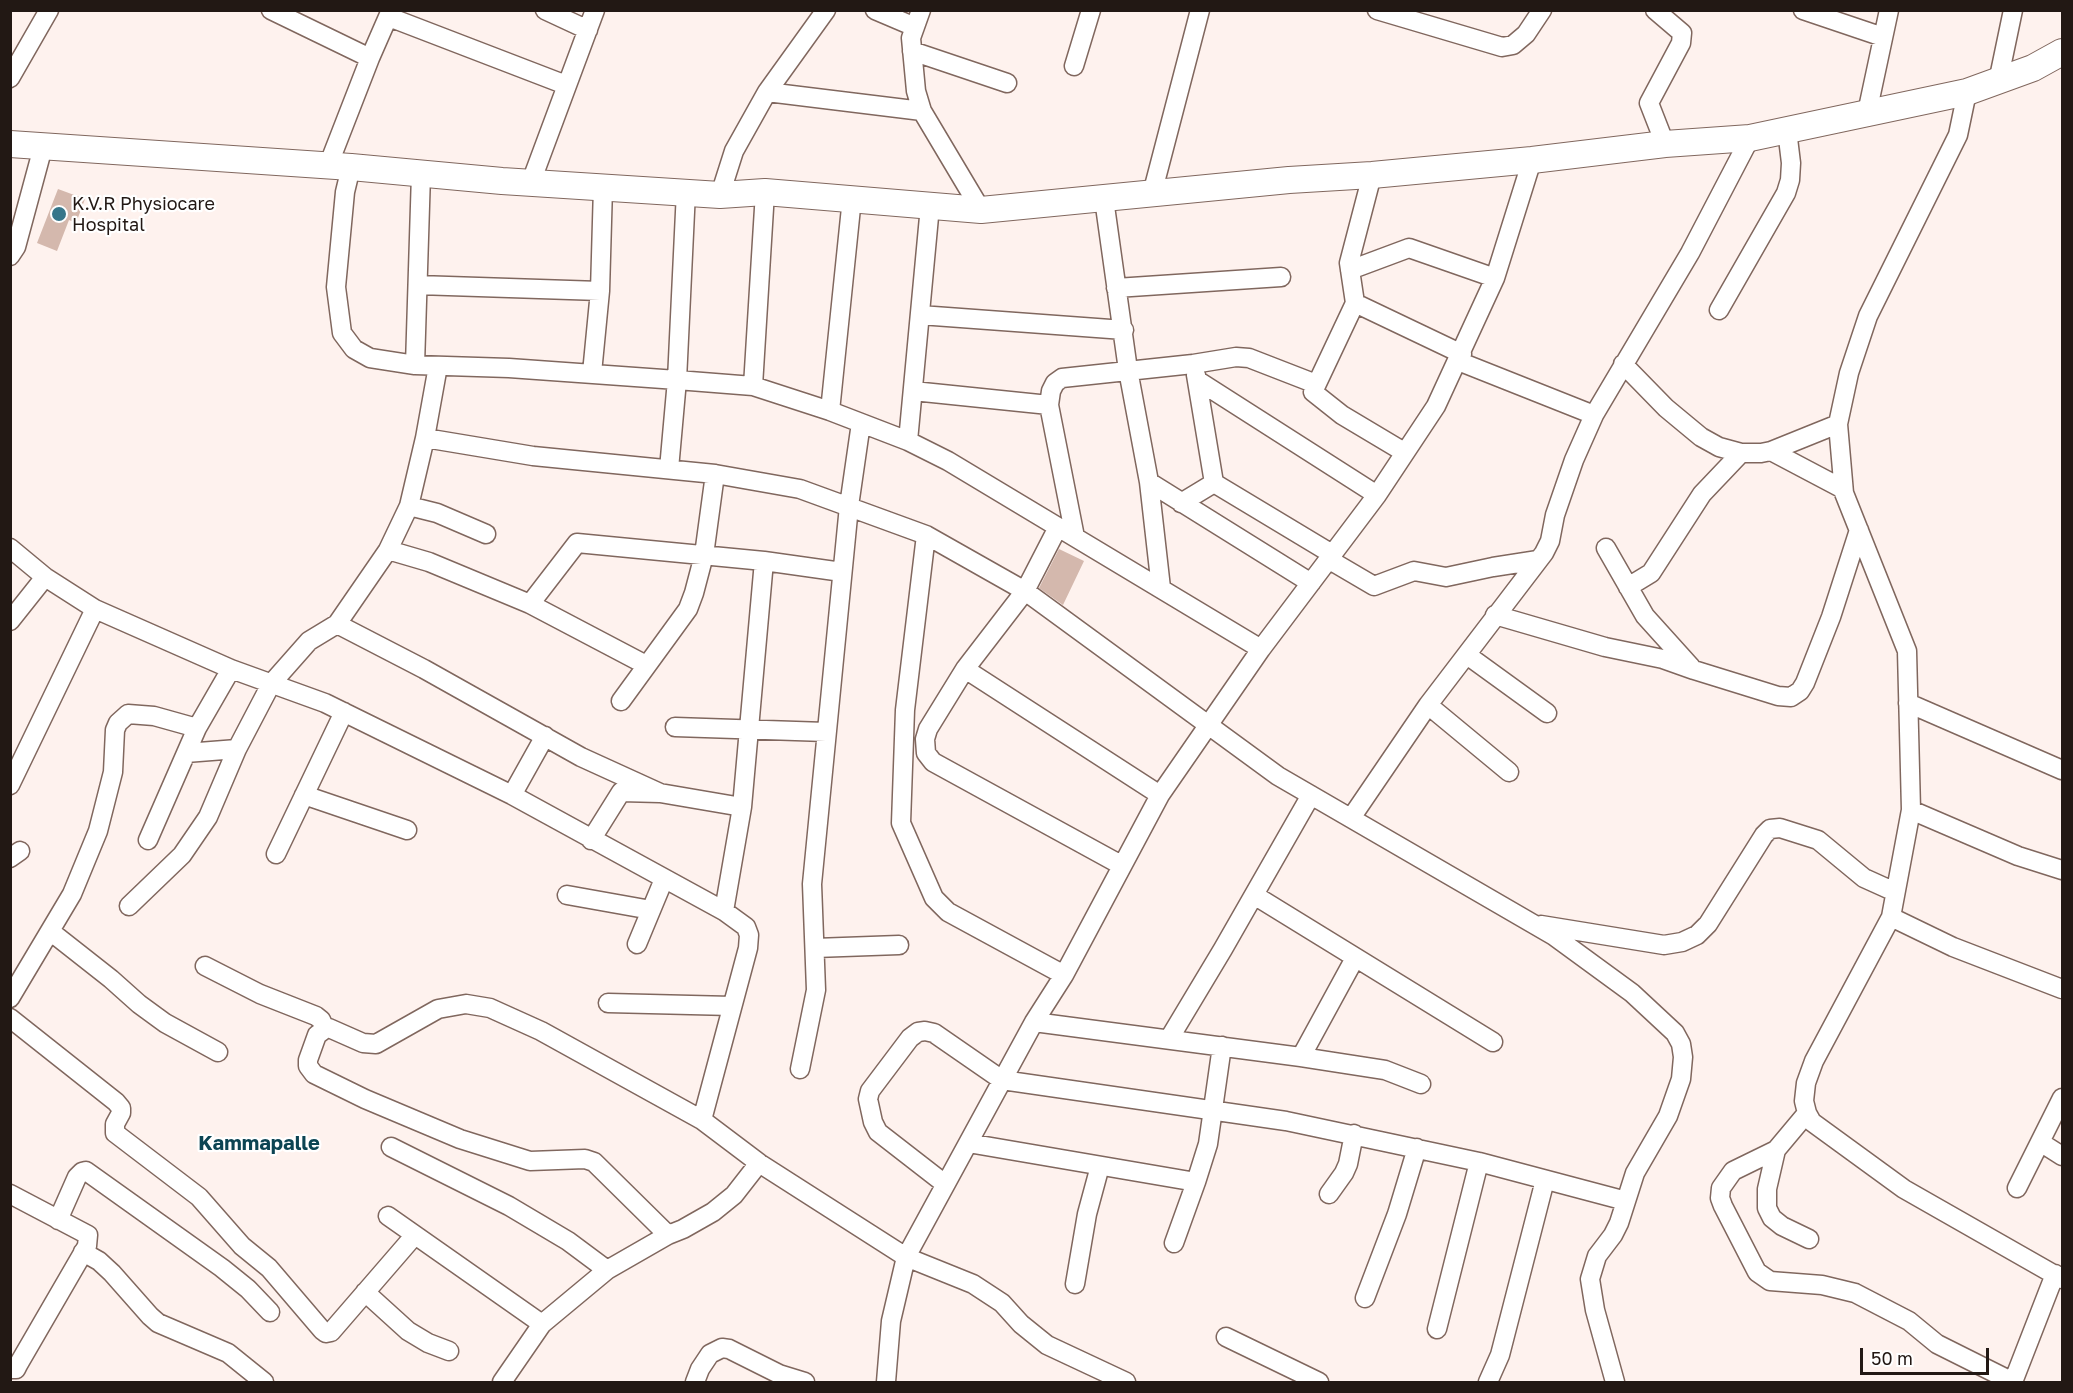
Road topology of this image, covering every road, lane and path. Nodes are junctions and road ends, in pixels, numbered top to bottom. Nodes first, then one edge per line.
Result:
1 (49, 10) edge
2 (271, 10) edge
3 (545, 10) edge
4 (595, 10) edge
5 (826, 10) edge
6 (875, 10) edge
7 (1091, 10) edge
8 (1200, 10) edge
9 (1377, 10) edge
10 (1542, 10) edge
11 (1655, 10) edge
12 (1803, 10) edge
13 (1889, 10) edge
14 (2013, 10) edge
15 (390, 14) edge
16 (918, 19) edge
17 (588, 30) junction
18 (1883, 37) junction
19 (912, 51) junction
20 (2062, 52) edge
21 (370, 58) junction
22 (1074, 66) dead end
23 (2033, 68) junction
24 (2062, 68) edge
25 (10, 78) edge
26 (1998, 82) junction
27 (1007, 83) dead end
28 (566, 85) junction
29 (767, 92) junction
30 (1968, 92) junction
31 (922, 111) junction
32 (1867, 113) junction
33 (1787, 130) junction
34 (1750, 138) junction
35 (10, 144) edge
36 (1665, 144) junction
37 (43, 147) junction
38 (1532, 160) junction
39 (339, 166) junction
40 (421, 174) junction
41 (1372, 175) junction
42 (531, 182) junction
43 (603, 187) junction
44 (686, 191) junction
45 (765, 192) junction
46 (1152, 194) junction
47 (720, 195) junction
48 (852, 198) junction
49 (1104, 198) junction
50 (930, 206) junction
51 (981, 210) junction
52 (10, 256) edge
53 (1350, 270) junction
54 (1281, 277) dead end
55 (1495, 278) junction
56 (418, 285) junction
57 (1116, 288) junction
58 (600, 291) junction
59 (1355, 303) junction
60 (1719, 310) dead end
61 (920, 315) junction
62 (1124, 330) junction
63 (1460, 358) junction
64 (1623, 364) junction
65 (416, 366) junction
66 (438, 366) junction
67 (1128, 370) junction
68 (1195, 372) junction
69 (592, 374) junction
70 (678, 380) junction
71 (1316, 384) junction
72 (753, 386) junction
73 (913, 391) junction
74 (1049, 405) junction
75 (830, 411) junction
76 (1594, 415) junction
77 (861, 423) junction
78 (1838, 424) junction
79 (425, 438) junction
80 (908, 441) junction
81 (1404, 452) junction
82 (1771, 452) junction
83 (1741, 453) junction
84 (669, 469) junction
85 (715, 474) junction
86 (1149, 482) junction
87 (1214, 483) junction
88 (1843, 489) junction
89 (1377, 495) junction
90 (1181, 503) junction
91 (409, 506) junction
92 (849, 506) junction
93 (1058, 527) junction
94 (1859, 530) junction
95 (486, 534) dead end
96 (926, 535) junction
97 (1075, 537) junction
98 (10, 548) edge
99 (1606, 549) dead end
100 (388, 550) junction
101 (704, 555) junction
102 (1330, 557) junction
103 (1539, 560) junction
104 (764, 561) junction
105 (843, 572) junction
106 (45, 577) junction
107 (1311, 583) junction
108 (1628, 587) junction
109 (1161, 588) junction
110 (1025, 591) junction
111 (530, 604) junction
112 (95, 609) junction
113 (1495, 615) junction
114 (10, 621) edge
115 (338, 624) junction
116 (1261, 649) junction
117 (1467, 655) junction
118 (646, 665) junction
119 (231, 669) junction
120 (965, 669) junction
121 (1694, 670) junction
122 (271, 684) junction
123 (621, 701) dead end
124 (1908, 703) junction
125 (1428, 705) junction
126 (344, 712) junction
127 (1547, 713) dead end
128 (1208, 724) junction
129 (675, 727) dead end
130 (197, 728) junction
131 (748, 730) junction
132 (826, 732) junction
133 (545, 736) junction
134 (237, 749) junction
135 (186, 753) junction
136 (2062, 770) edge
137 (1509, 772) dead end
138 (10, 785) edge
139 (660, 793) junction
140 (304, 795) junction
141 (512, 795) junction
142 (1160, 795) junction
143 (1311, 795) junction
144 (742, 807) junction
145 (1911, 810) junction
146 (1350, 818) junction
147 (407, 830) dead end
148 (147, 840) dead end
149 (591, 840) junction
150 (276, 854) dead end
151 (1121, 865) junction
152 (2062, 870) edge
153 (664, 879) junction
154 (1895, 892) junction
155 (567, 895) dead end
156 (1254, 895) junction
157 (129, 906) dead end
158 (651, 910) junction
159 (724, 911) junction
160 (1891, 917) junction
161 (1531, 923) junction
162 (50, 930) junction
163 (637, 944) dead end
164 (900, 945) dead end
165 (814, 948) junction
166 (1355, 958) junction
167 (205, 966) dead end
168 (1064, 975) junction
169 (2062, 989) edge
170 (10, 998) edge
171 (608, 1003) dead end
172 (732, 1006) junction
173 (10, 1018) edge
174 (1034, 1022) junction
175 (325, 1029) junction
176 (1169, 1039) junction
177 (1493, 1042) dead end
178 (1222, 1046) junction
179 (218, 1052) dead end
180 (1301, 1057) junction
181 (800, 1069) dead end
182 (1002, 1080) junction
183 (1420, 1083) dead end
184 (2062, 1098) edge
185 (1214, 1110) junction
186 (1807, 1113) junction
187 (702, 1120) junction
188 (1354, 1134) junction
189 (2040, 1142) junction
190 (968, 1143) junction
191 (391, 1147) dead end
192 (1417, 1148) junction
193 (1776, 1150) junction
194 (2062, 1156) edge
195 (1479, 1162) junction
196 (759, 1163) junction
197 (1100, 1166) junction
198 (1545, 1180) junction
199 (1196, 1182) junction
200 (945, 1184) junction
201 (2018, 1188) dead end
202 (1329, 1194) dead end
203 (12, 1198) edge
204 (1626, 1201) junction
205 (388, 1216) dead end
206 (58, 1220) junction
207 (668, 1235) junction
208 (414, 1236) junction
209 (1809, 1239) dead end
210 (1174, 1243) dead end
211 (83, 1252) junction
212 (906, 1257) junction
213 (607, 1270) junction
214 (2059, 1277) edge
215 (1075, 1284) dead end
216 (365, 1292) junction
217 (1365, 1298) dead end
218 (270, 1312) dead end
219 (542, 1324) junction
220 (1437, 1329) dead end
221 (1226, 1337) dead end
222 (449, 1351) dead end
223 (10, 1369) edge
224 (264, 1383) edge
225 (502, 1383) edge
226 (695, 1383) edge
227 (804, 1383) edge
228 (886, 1383) edge
229 (1126, 1383) edge
230 (1319, 1383) edge
231 (1488, 1383) edge
232 (1615, 1383) edge
233 (2013, 1383) edge

1 - 25 street
2 - 21 street
3 - 17 street
4 - 17 street
5 - 29 street
6 - 16 street
7 - 22 street
8 - 46 street
9 - 10 street
11 - 36 street
12 - 18 street
13 - 18 street
14 - 26 street
15 - 21 street
15 - 28 street
16 - 19 street
17 - 28 street
18 - 32 street
19 - 27 street
19 - 31 street
20 - 23 street
21 - 39 street
23 - 24 street
23 - 26 street
26 - 30 street
28 - 42 street
29 - 31 street
29 - 47 street
30 - 32 street
30 - 78 street
31 - 51 street
32 - 33 street
33 - 34 street
33 - 60 street
34 - 36 street
34 - 64 street
35 - 37 street
36 - 38 street
37 - 39 street
37 - 52 street
38 - 41 street
38 - 55 street
39 - 40 street
39 - 65 street
40 - 42 street
40 - 56 street
41 - 46 street
41 - 53 street
42 - 43 street
43 - 44 street
43 - 58 street
44 - 47 street
44 - 70 street
45 - 47 street
45 - 48 street
45 - 72 street
46 - 49 street
48 - 50 street
48 - 75 street
49 - 51 street
49 - 57 street
50 - 51 street
50 - 61 street
53 - 55 street
53 - 59 street
54 - 57 street
55 - 63 street
56 - 58 street
56 - 65 street
57 - 62 street
58 - 69 street
59 - 63 street
59 - 71 street
61 - 62 street
61 - 73 street
62 - 67 street
63 - 76 street
63 - 81 street
64 - 76 street
64 - 83 street
65 - 66 street
66 - 69 street
66 - 79 street
67 - 68 street
67 - 74 street
67 - 86 street
68 - 71 street
68 - 87 street
68 - 89 street
69 - 70 street
70 - 72 street
70 - 84 street
71 - 81 street
72 - 75 street
73 - 74 street
73 - 80 street
74 - 97 street
75 - 77 street
76 - 103 street
77 - 80 street
77 - 92 street
78 - 82 street
78 - 88 street
79 - 84 street
79 - 91 street
80 - 93 street
81 - 89 street
82 - 83 street
82 - 88 street
83 - 108 street
84 - 85 street
85 - 92 street
85 - 101 street
86 - 90 street
86 - 109 street
87 - 90 street
87 - 102 street
88 - 94 street
89 - 102 street
90 - 107 street
91 - 95 street
91 - 100 street
92 - 96 street
92 - 105 street
93 - 97 street
93 - 110 street
94 - 121 street
94 - 124 street
96 - 110 street
96 - 168 street
97 - 109 street
98 - 106 street
99 - 108 street
100 - 111 street
100 - 115 street
101 - 104 street
101 - 111 street
101 - 118 street
102 - 103 street
102 - 107 street
103 - 113 street
104 - 105 street
104 - 131 street
105 - 132 street
106 - 112 street
106 - 114 street
107 - 116 street
108 - 121 street
109 - 116 street
110 - 120 street
110 - 128 street
111 - 118 street
112 - 119 street
112 - 138 street
113 - 117 street
113 - 121 street
115 - 122 street
115 - 133 street
116 - 128 street
117 - 125 street
117 - 127 street
118 - 123 street
119 - 122 street
119 - 130 street
120 - 142 street
120 - 151 street
122 - 126 street
122 - 134 street
124 - 136 street
124 - 145 street
125 - 137 street
125 - 146 street
126 - 140 street
126 - 141 street
128 - 142 street
128 - 143 street
129 - 131 street
130 - 135 street
130 - 162 street
131 - 132 street
131 - 144 street
132 - 165 street
133 - 139 street
133 - 141 street
134 - 135 street
134 - 157 street
135 - 148 street
139 - 144 street
139 - 149 street
140 - 147 street
140 - 150 street
141 - 149 street
142 - 151 street
143 - 146 street
143 - 156 street
144 - 159 street
145 - 152 street
145 - 154 street
146 - 161 street
149 - 153 street
151 - 168 street
153 - 158 street
153 - 159 street
154 - 160 street
154 - 161 street
155 - 158 street
156 - 166 street
156 - 176 street
158 - 163 street
159 - 172 street
160 - 169 street
160 - 186 street
161 - 204 street
162 - 170 street
162 - 179 street
164 - 165 street
165 - 181 street
166 - 177 street
166 - 180 street
167 - 175 street
168 - 174 street
171 - 172 street
172 - 187 street
173 - 216 street
174 - 176 street
174 - 182 street
175 - 187 street
175 - 207 street
176 - 178 street
178 - 180 street
178 - 185 street
180 - 183 street
182 - 185 street
182 - 190 street
182 - 200 street
184 - 189 street
185 - 188 street
185 - 199 street
186 - 193 street
186 - 214 street
187 - 196 street
188 - 192 street
188 - 202 street
189 - 194 street
189 - 201 street
190 - 197 street
190 - 200 street
191 - 213 street
192 - 195 street
192 - 217 street
193 - 209 street
193 - 233 street
195 - 198 street
195 - 220 street
196 - 207 street
196 - 212 street
197 - 199 street
197 - 215 street
198 - 204 street
198 - 231 street
199 - 210 street
200 - 212 street
203 - 206 street
204 - 232 street
205 - 208 street
206 - 211 street
206 - 218 street
207 - 213 street
208 - 216 street
208 - 219 street
211 - 223 street
211 - 224 street
212 - 228 street
212 - 229 street
213 - 219 street
214 - 233 street
216 - 222 street
219 - 225 street
221 - 230 street
226 - 227 street

